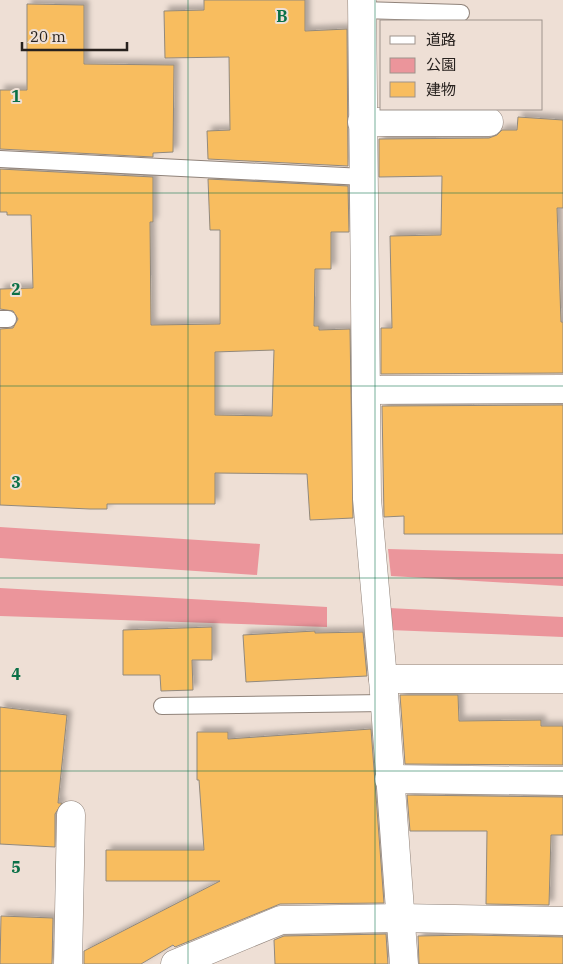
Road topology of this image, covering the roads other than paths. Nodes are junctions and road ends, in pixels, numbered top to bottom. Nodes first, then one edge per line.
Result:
1 (362, 5) edge
2 (461, 13) dead end
3 (362, 122) junction
4 (489, 122) dead end
5 (0, 159) edge
6 (364, 177) junction
7 (563, 389) edge
8 (366, 390) junction
9 (563, 679) edge
10 (384, 691) junction
11 (162, 706) dead end
12 (389, 779) junction
13 (563, 781) edge
14 (71, 816) dead end
15 (400, 918) junction
16 (563, 921) edge
17 (68, 964) edge
18 (175, 964) edge
19 (404, 964) edge

1 - 2 lane
1 - 3 street
3 - 4 street
3 - 6 street
5 - 6 lane
6 - 8 street
7 - 8 street
8 - 10 street
9 - 10 street
10 - 11 lane
10 - 12 street
12 - 13 street
12 - 15 street
14 - 17 street
15 - 16 street
15 - 18 street
15 - 19 street

